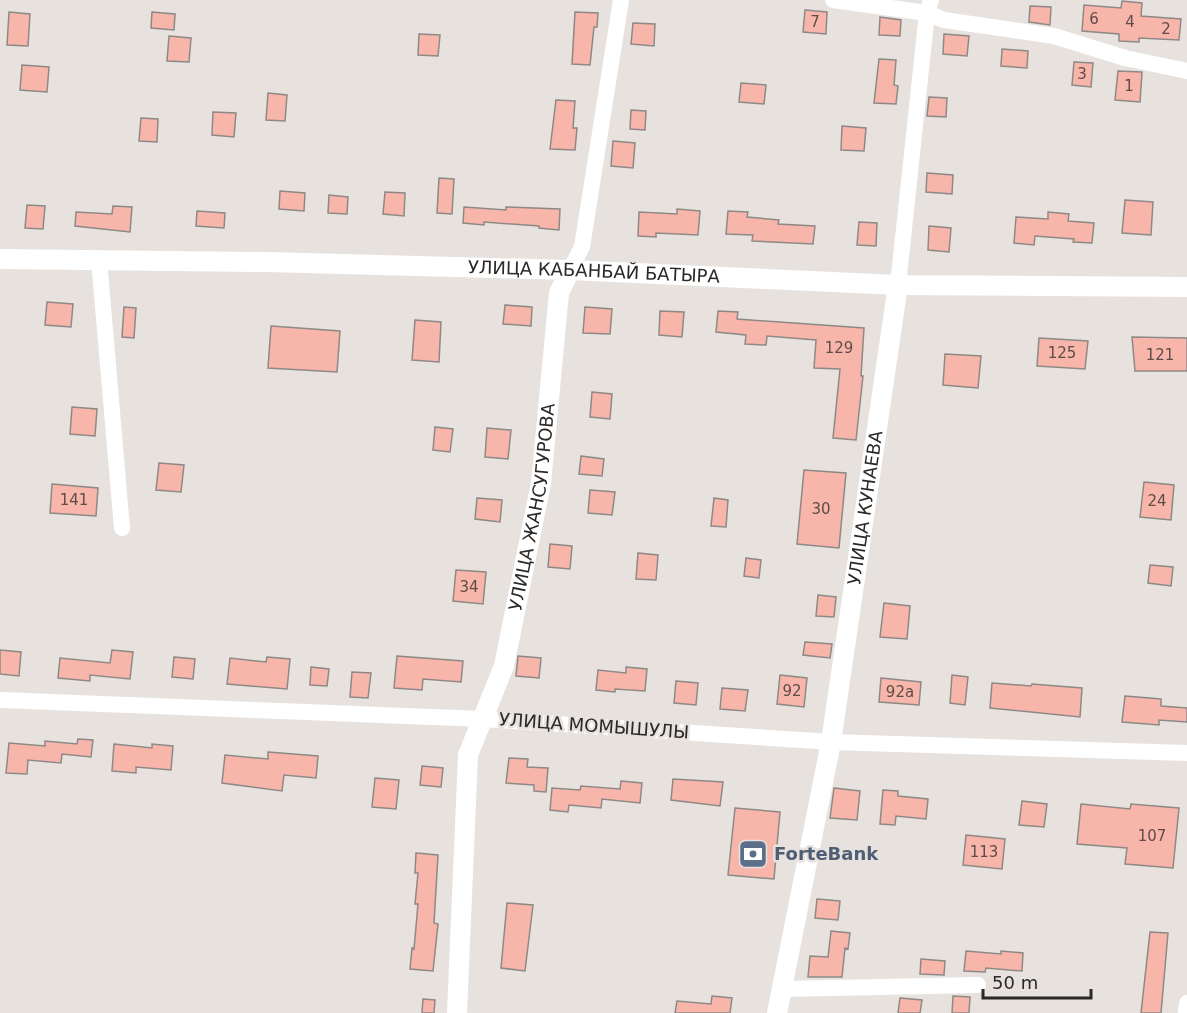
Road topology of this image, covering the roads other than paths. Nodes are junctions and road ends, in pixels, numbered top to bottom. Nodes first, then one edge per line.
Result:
1 (621, 0) edge
2 (833, 0) edge
3 (929, 6) edge
4 (1187, 71) edge
5 (0, 259) edge
6 (99, 260) junction
7 (570, 270) junction
8 (898, 285) junction
9 (1187, 287) edge
10 (122, 528) dead end
11 (0, 700) edge
12 (483, 719) junction
13 (831, 742) junction
14 (1187, 753) edge
15 (978, 985) dead end
16 (782, 989) junction
17 (1187, 1003) edge
18 (457, 1013) edge
19 (777, 1013) edge
20 (1186, 1013) edge

1 - 7 street, УЛИЦА ЖАНСУГУРОВА
2 - 3 street
3 - 4 street
3 - 8 street, УЛИЦА КУНАЕВА
5 - 6 street, УЛИЦА КАБАНБАЙ БАТЫРА
6 - 7 street, УЛИЦА КАБАНБАЙ БАТЫРА
6 - 10 street
7 - 8 street, УЛИЦА КАБАНБАЙ БАТЫРА
7 - 12 street, УЛИЦА ЖАНСУГУРОВА
8 - 9 street, УЛИЦА КАБАНБАЙ БАТЫРА
8 - 13 street, УЛИЦА КУНАЕВА
11 - 12 street, УЛИЦА МОМЫШУЛЫ
12 - 13 street, УЛИЦА МОМЫШУЛЫ
12 - 18 street, УЛИЦА ЖАНСУГУРОВА
13 - 14 street, УЛИЦА МОМЫШУЛЫ
13 - 16 street, УЛИЦА КУНАЕВА
15 - 16 street
16 - 19 street, УЛИЦА КУНАЕВА
17 - 20 street

